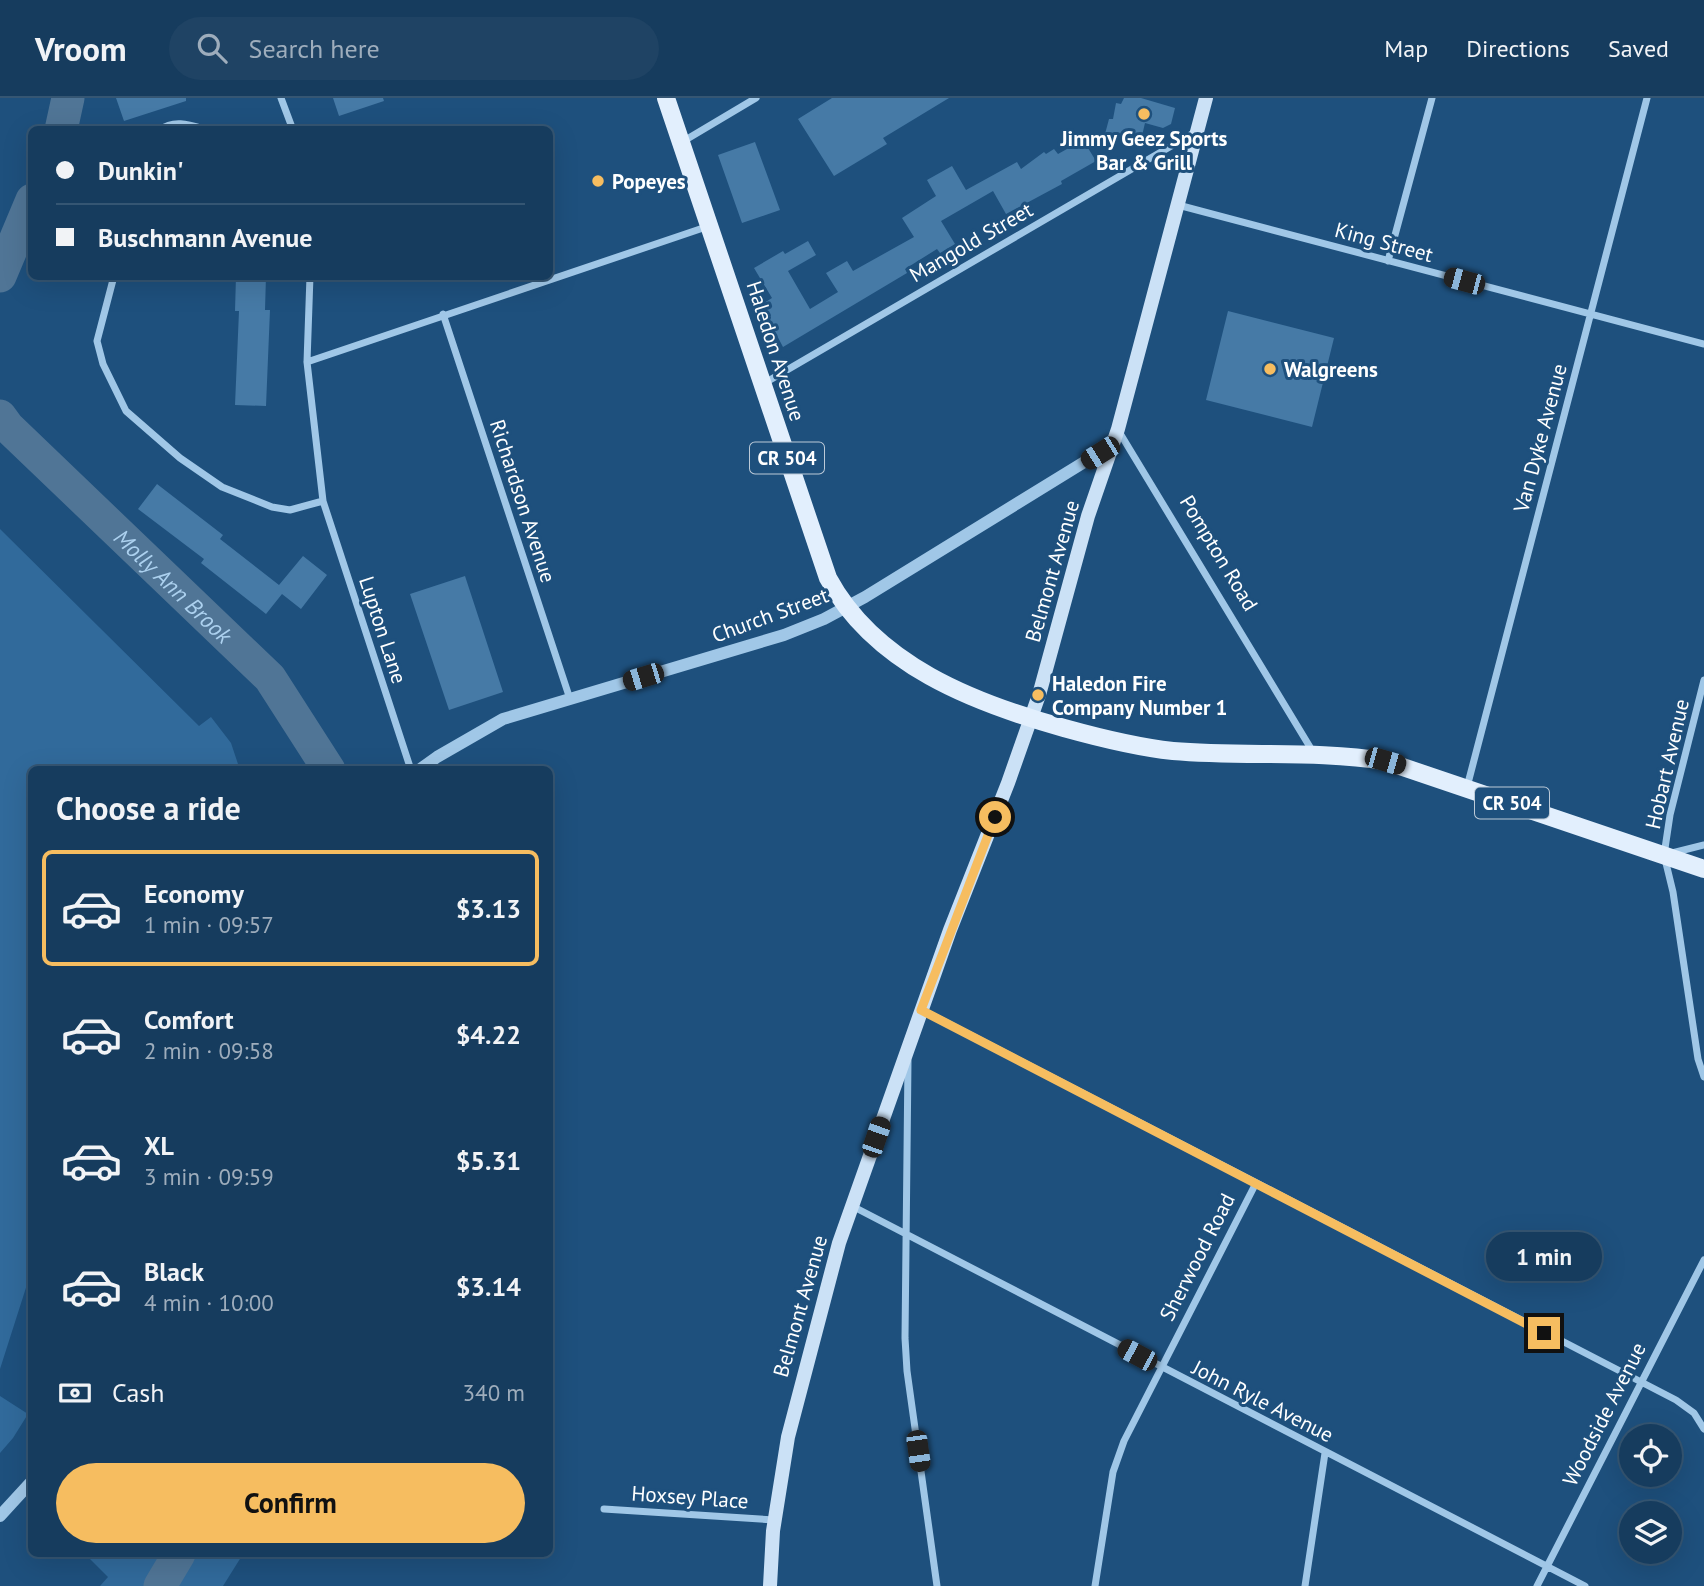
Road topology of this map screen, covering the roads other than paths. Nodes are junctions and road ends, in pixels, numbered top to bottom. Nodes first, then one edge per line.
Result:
1 (281, 98) edge
2 (666, 98) edge
3 (757, 98) edge
4 (1206, 98) edge
5 (1432, 98) edge
6 (1647, 98) edge
7 (165, 126) edge
8 (192, 126) edge
9 (292, 126) edge
10 (1197, 131) junction
11 (681, 142) junction
12 (1178, 205) junction
13 (710, 226) junction
14 (1388, 261) junction
15 (553, 278) edge
16 (113, 280) edge
17 (310, 280) edge
18 (546, 280) edge
19 (443, 314) junction
20 (1590, 314) junction
21 (1704, 344) edge
22 (307, 362) junction
23 (762, 384) junction
24 (1118, 429) junction
25 (1112, 445) junction
26 (323, 501) junction
27 (846, 607) junction
28 (1704, 680) edge
29 (570, 699) junction
30 (1031, 719) junction
31 (1315, 756) junction
32 (410, 766) edge
33 (425, 766) edge
34 (1466, 788) junction
35 (1704, 845) edge
36 (1664, 855) junction
37 (1704, 869) edge
38 (921, 1010) junction
39 (908, 1046) junction
40 (1704, 1077) edge
41 (1256, 1183) junction
42 (852, 1205) junction
43 (908, 1234) junction
44 (1704, 1259) edge
45 (1160, 1367) junction
46 (1640, 1383) junction
47 (1704, 1429) edge
48 (1325, 1453) junction
49 (28, 1484) edge
50 (604, 1509) dead end
51 (0, 1516) edge
52 (774, 1520) junction
53 (1546, 1566) junction
54 (770, 1586) edge
55 (937, 1586) edge
56 (1095, 1586) edge
57 (1305, 1586) edge
58 (1537, 1586) edge
59 (1585, 1586) edge

1 - 9 street
2 - 11 main road, Haledon Avenue / CR 504
3 - 11 street
4 - 10 main road, Belmont Avenue
5 - 14 street
6 - 20 street, Van Dyke Avenue
7 - 8 street
10 - 12 main road, Belmont Avenue
10 - 23 street, Mangold Street
11 - 13 main road, Haledon Avenue / CR 504
12 - 14 street, King Street
12 - 24 main road, Belmont Avenue
13 - 15 street
13 - 23 main road, Haledon Avenue / CR 504
14 - 20 street, King Street
16 - 26 street
17 - 22 street, Lupton Lane
18 - 19 street
19 - 22 street
19 - 29 street, Richardson Avenue
20 - 21 street, King Street
20 - 34 street, Van Dyke Avenue
22 - 26 street, Lupton Lane
23 - 27 main road, Haledon Avenue / CR 504
24 - 25 main road, Belmont Avenue
24 - 31 street, Pompton Road
25 - 27 street, Church Street
25 - 30 main road, Belmont Avenue
26 - 32 street, Lupton Lane
27 - 29 street, Church Street
27 - 30 main road, Haledon Avenue / CR 504
28 - 36 street, Hobart Avenue
29 - 33 street, Church Street
30 - 31 main road, CR 504
30 - 38 main road, Belmont Avenue
31 - 34 main road, CR 504
34 - 36 main road, CR 504
35 - 36 street
36 - 37 main road, CR 504
36 - 40 street
38 - 39 main road, Belmont Avenue
38 - 41 street
39 - 42 main road, Belmont Avenue
39 - 43 street, Belmont Avenue
41 - 45 street, Sherwood Road
41 - 46 street
42 - 43 street, John Ryle Avenue
42 - 52 main road, Belmont Avenue
43 - 45 street, John Ryle Avenue
43 - 55 street, Belmont Avenue
44 - 46 street, Woodside Avenue
45 - 48 street, John Ryle Avenue
45 - 56 street, Sherwood Road
46 - 47 street
46 - 53 street, Woodside Avenue
48 - 53 street, John Ryle Avenue
48 - 57 street
49 - 51 street
50 - 52 street, Hoxsey Place
52 - 54 main road, Belmont Avenue
53 - 58 street, Woodside Avenue
53 - 59 street, John Ryle Avenue

